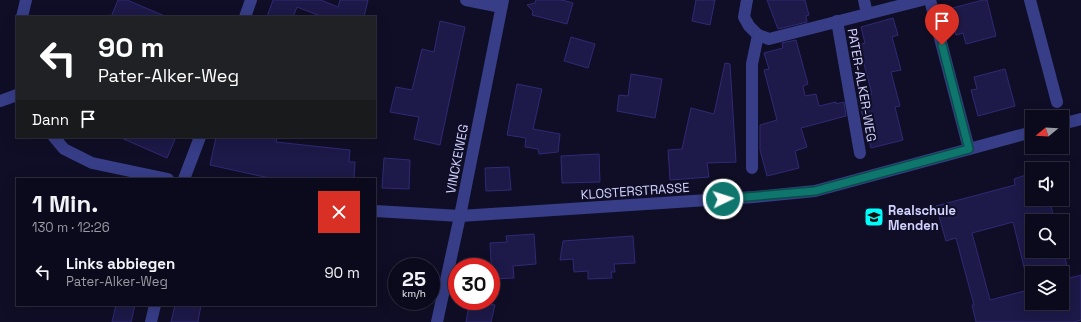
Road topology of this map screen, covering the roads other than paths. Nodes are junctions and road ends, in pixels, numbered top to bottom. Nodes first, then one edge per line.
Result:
1 (26, 0) edge
2 (251, 0) edge
3 (466, 0) edge
4 (747, 0) edge
5 (864, 0) edge
6 (922, 0) edge
7 (930, 0) edge
8 (1030, 0) edge
9 (502, 4) edge
10 (867, 14) junction
11 (22, 16) edge
12 (245, 16) edge
13 (837, 22) junction
14 (758, 35) junction
15 (16, 95) edge
16 (0, 101) edge
17 (1057, 102) dead end
18 (1081, 119) edge
19 (1069, 122) edge
20 (1025, 134) edge
21 (55, 138) edge
22 (200, 138) edge
23 (969, 149) junction
24 (860, 153) dead end
25 (752, 168) dead end
26 (163, 178) edge
27 (184, 178) edge
28 (376, 211) edge
29 (460, 216) junction
30 (155, 306) edge
31 (151, 322) edge
32 (437, 322) edge

1 - 11 street
2 - 12 street
3 - 9 street
4 - 14 street
5 - 10 street, PATER-ALKER-WEG
6 - 10 street, PATER-ALKER-WEG
7 - 23 street
8 - 17 street
9 - 29 street, VINCKEWEG
10 - 13 street, PATER-ALKER-WEG
13 - 14 street, PATER-ALKER-WEG
13 - 24 street, PATER-ALKER-WEG
14 - 25 street
15 - 16 street
18 - 19 street
20 - 23 street, KLOSTERSTRASSE
21 - 26 street
22 - 27 street
23 - 29 street, KLOSTERSTRASSE
28 - 29 street, KLOSTERSTRASSE
29 - 32 street, VINCKEWEG
30 - 31 street

